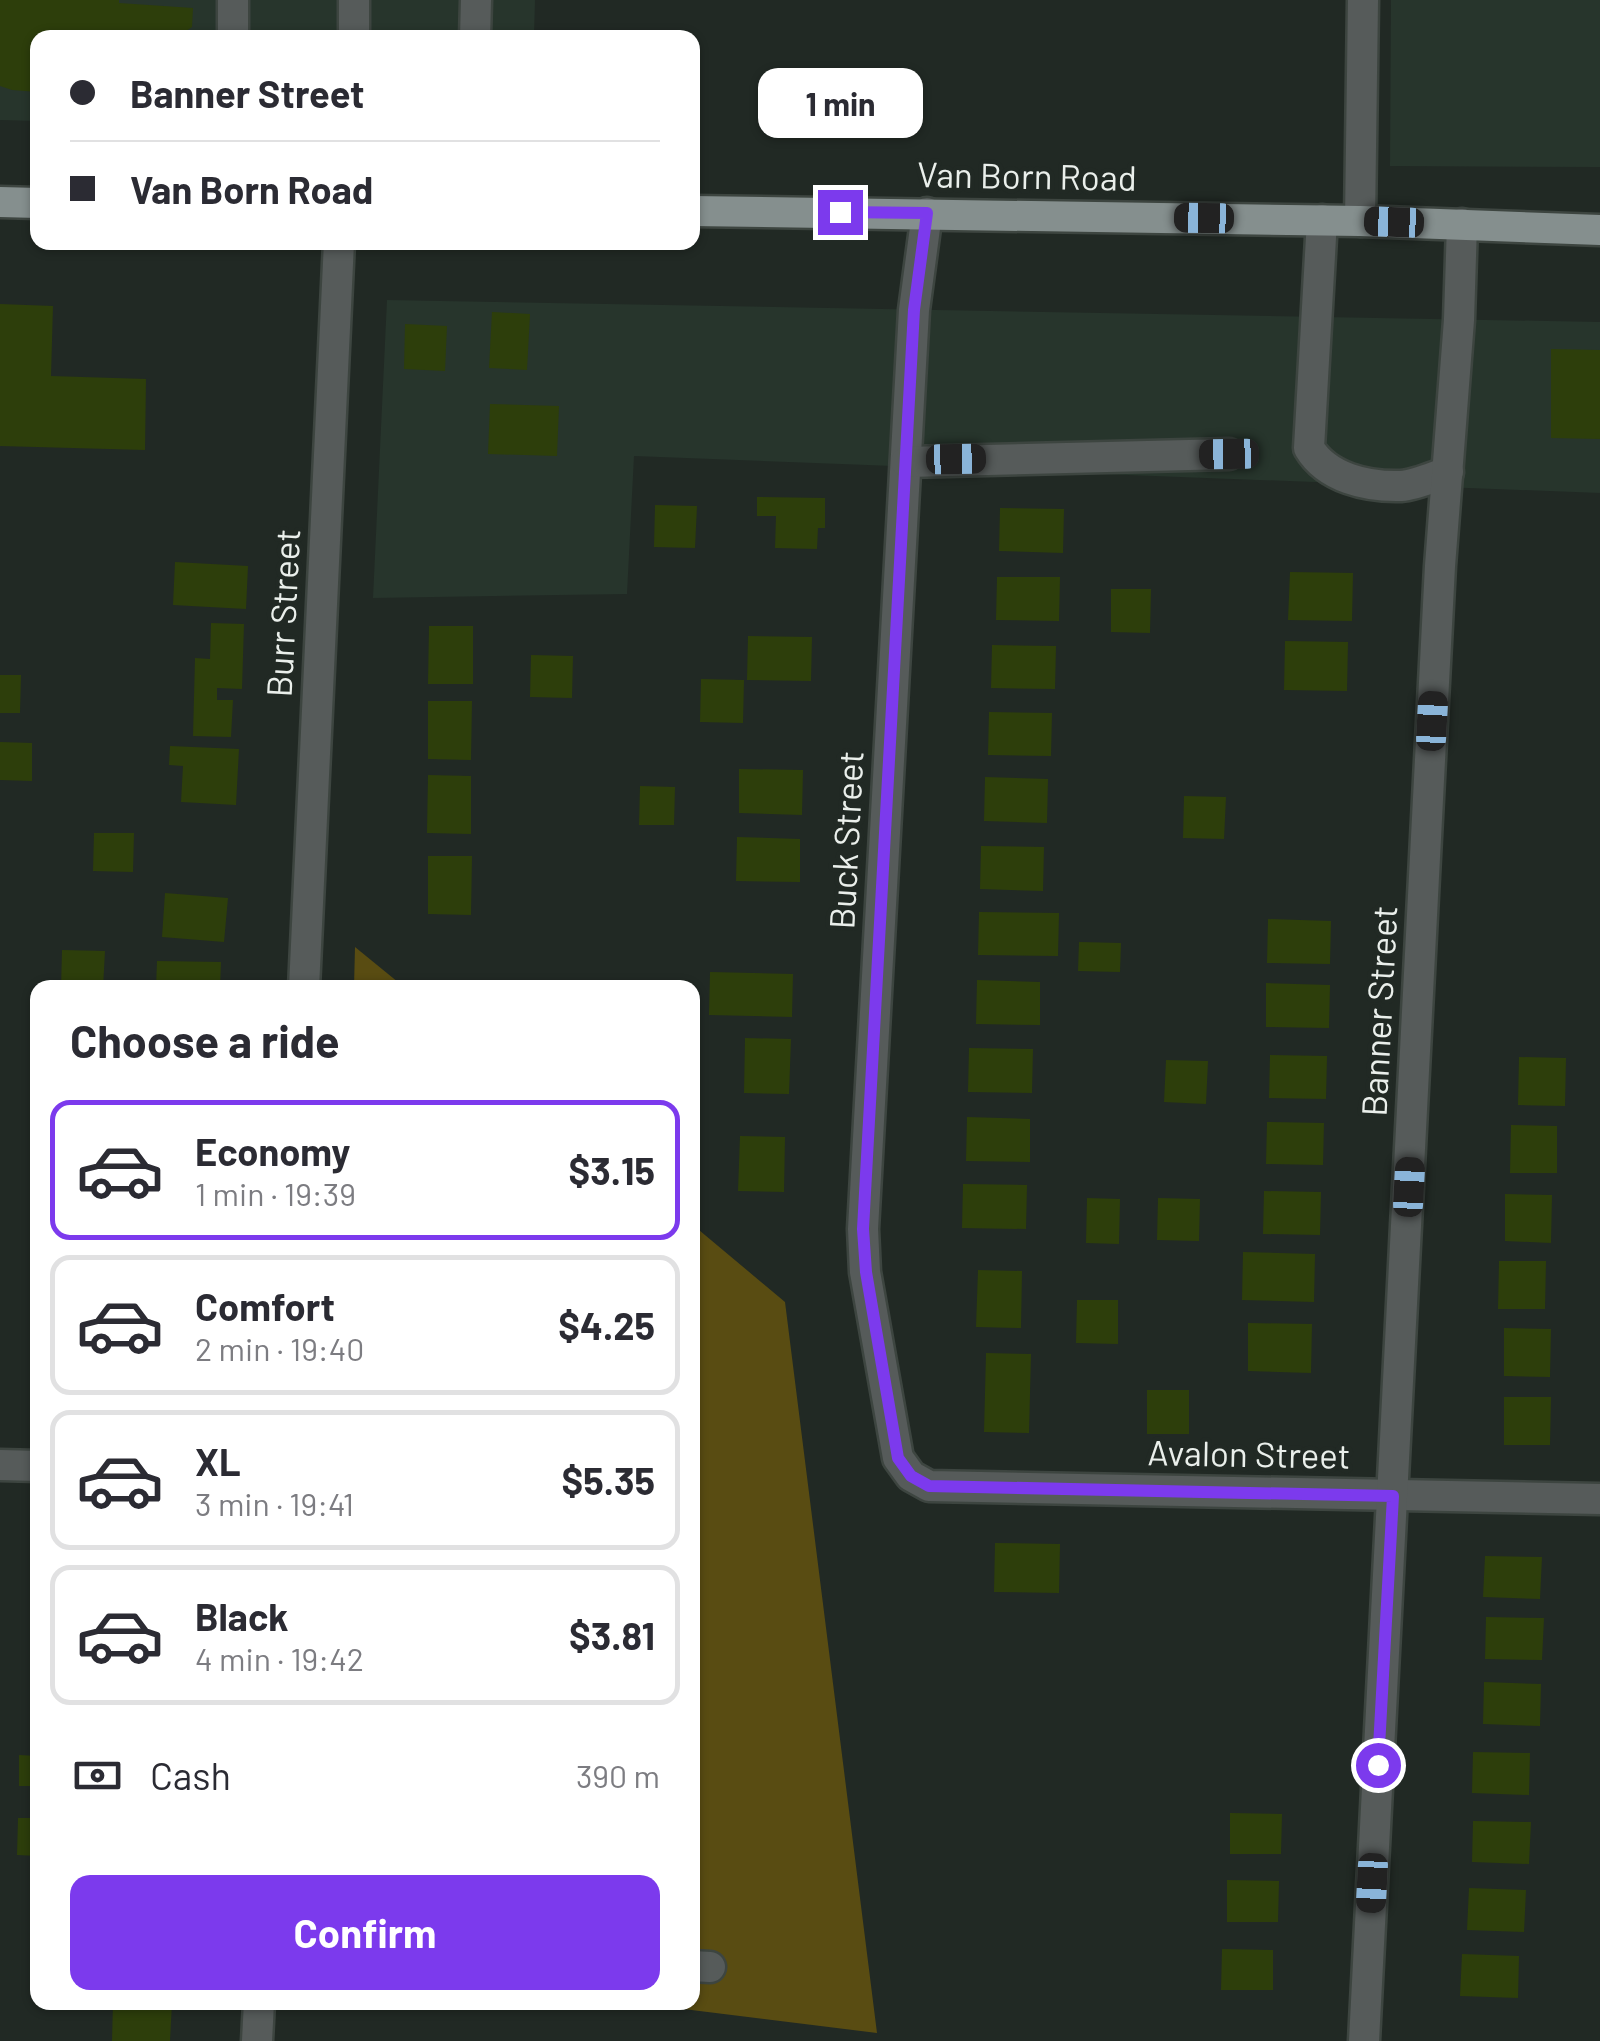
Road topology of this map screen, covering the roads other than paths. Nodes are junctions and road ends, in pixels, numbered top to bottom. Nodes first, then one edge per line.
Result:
1 (232, 0) edge
2 (354, 0) edge
3 (476, 0) edge
4 (1364, 0) edge
5 (233, 30) edge
6 (354, 30) edge
7 (475, 30) edge
8 (0, 202) edge
9 (30, 203) edge
10 (700, 211) edge
11 (927, 213) junction
12 (1322, 220) junction
13 (1360, 220) junction
14 (1462, 224) junction
15 (1600, 230) edge
16 (339, 250) edge
17 (1229, 454) dead end
18 (906, 462) junction
19 (1448, 472) junction
20 (304, 980) edge
21 (0, 1465) edge
22 (30, 1466) edge
23 (904, 1467) joint
24 (1393, 1496) junction
25 (1600, 1499) edge
26 (259, 2010) edge
27 (257, 2041) edge
28 (1364, 2041) edge

1 - 5 street
2 - 6 street
3 - 7 street
4 - 13 street
8 - 9 main road
10 - 11 main road, Van Born Road
11 - 12 main road, Van Born Road
11 - 18 street, Buck Street
12 - 13 main road, Van Born Road
12 - 19 street
13 - 14 main road, Van Born Road
14 - 15 main road, Van Born Road
14 - 19 street, Banner Street
16 - 20 street, Burr Street
17 - 18 street
18 - 23 street, Buck Street
19 - 24 street, Banner Street
21 - 22 street
23 - 24 street, Avalon Street
24 - 25 street, Avalon Street
24 - 28 street, Banner Street
26 - 27 street

